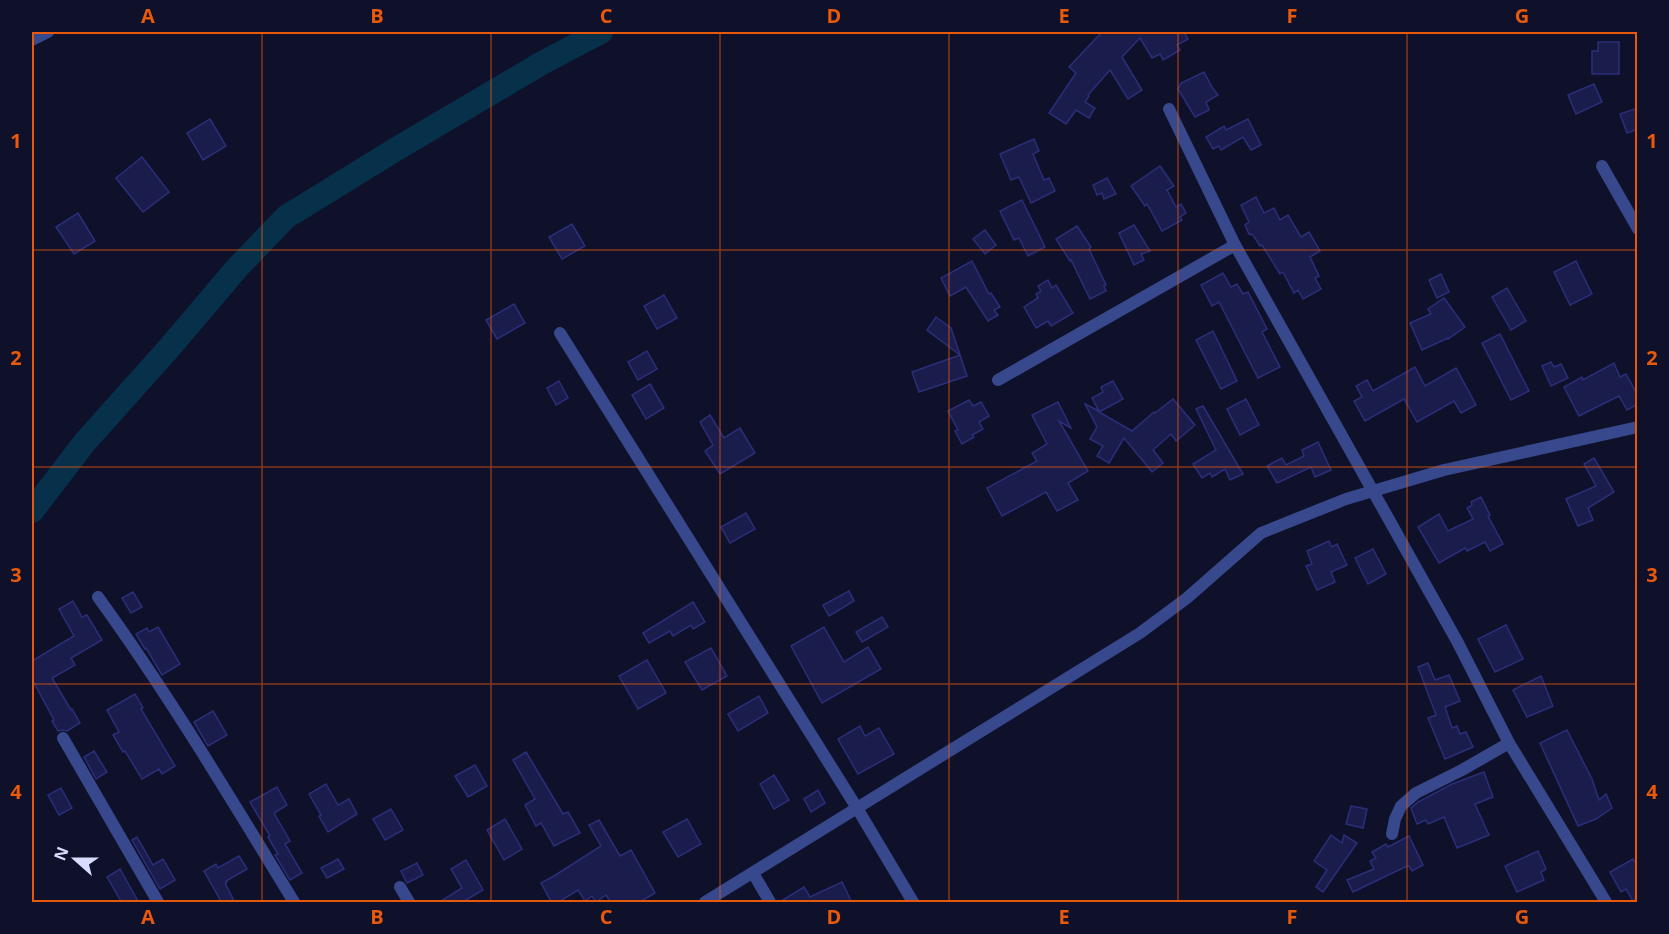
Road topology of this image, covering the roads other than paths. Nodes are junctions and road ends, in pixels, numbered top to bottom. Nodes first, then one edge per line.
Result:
1 (48, 32) edge
2 (32, 40) edge
3 (1169, 109) dead end
4 (1602, 166) dead end
5 (1638, 229) edge
6 (1235, 245) junction
7 (560, 333) dead end
8 (998, 380) dead end
9 (1638, 427) edge
10 (1372, 492) junction
11 (98, 597) dead end
12 (63, 738) dead end
13 (1509, 743) junction
14 (857, 808) junction
15 (1392, 834) dead end
16 (753, 873) junction
17 (400, 887) dead end
18 (158, 903) edge
19 (294, 903) edge
20 (409, 903) edge
21 (705, 903) edge
22 (770, 903) edge
23 (913, 903) edge
24 (1606, 903) edge

1 - 2 street
3 - 6 street
4 - 5 street
6 - 8 street
6 - 10 street
7 - 14 street
9 - 10 street
10 - 13 street
10 - 14 street
11 - 19 street
12 - 18 street
13 - 15 street
13 - 24 street
14 - 16 street
14 - 23 street
16 - 21 street
16 - 22 street
17 - 20 street

